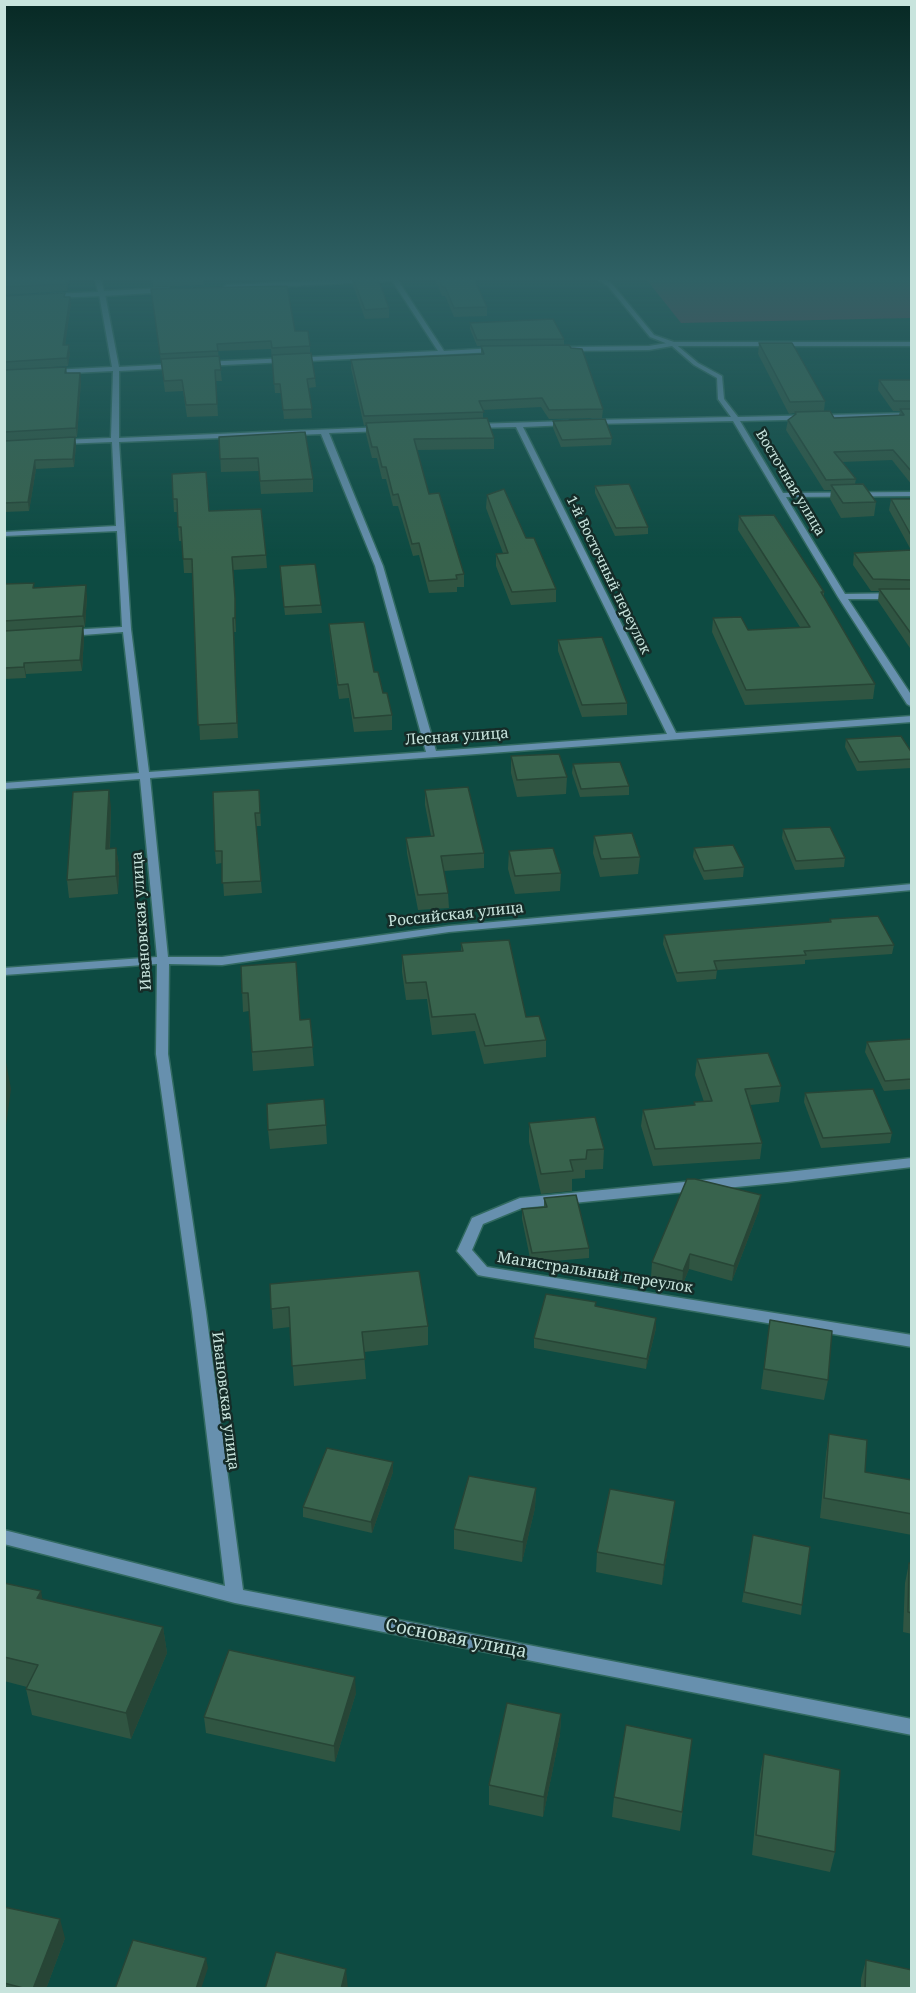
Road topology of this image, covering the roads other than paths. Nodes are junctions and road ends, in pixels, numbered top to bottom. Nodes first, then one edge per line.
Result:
1 (57, 372) edge
2 (116, 372) edge
3 (711, 372) edge
4 (38, 373) edge
5 (912, 415) edge
6 (735, 418) junction
7 (575, 422) edge
8 (586, 422) edge
9 (518, 424) junction
10 (460, 426) edge
11 (392, 429) edge
12 (324, 431) junction
13 (115, 439) junction
14 (49, 443) edge
15 (912, 494) edge
16 (781, 495) junction
17 (120, 528) junction
18 (4, 534) edge
19 (912, 596) edge
20 (842, 597) junction
21 (128, 629) junction
22 (60, 633) edge
23 (912, 704) edge
24 (912, 719) edge
25 (673, 737) junction
26 (432, 754) junction
27 (145, 777) junction
28 (4, 786) edge
29 (912, 887) edge
30 (163, 960) junction
31 (4, 972) edge
32 (912, 1162) edge
33 (912, 1341) edge
34 (4, 1537) edge
35 (235, 1596) junction
36 (912, 1727) edge

1 - 4 street
2 - 13 street, Ивановская улица
3 - 6 street, Восточная улица
5 - 6 street
6 - 8 street
6 - 16 street, Восточная улица
7 - 9 street
9 - 10 street
9 - 25 street, 1-й Восточный переулок
11 - 12 street
12 - 13 street
12 - 26 street
13 - 14 street
13 - 17 street, Ивановская улица
15 - 16 street
16 - 20 street, Восточная улица
17 - 18 street
17 - 21 street, Ивановская улица
19 - 20 street
20 - 23 street, Восточная улица
21 - 22 street
21 - 27 street, Ивановская улица
24 - 25 street, Лесная улица
25 - 26 street, Лесная улица
26 - 27 street, Лесная улица
27 - 28 street, Лесная улица
27 - 30 street, Ивановская улица
29 - 30 street, Российская улица
30 - 31 street, Российская улица
30 - 35 street, Ивановская улица
32 - 33 street, Магистральный переулок
34 - 35 street, Сосновая улица
35 - 36 street, Сосновая улица

